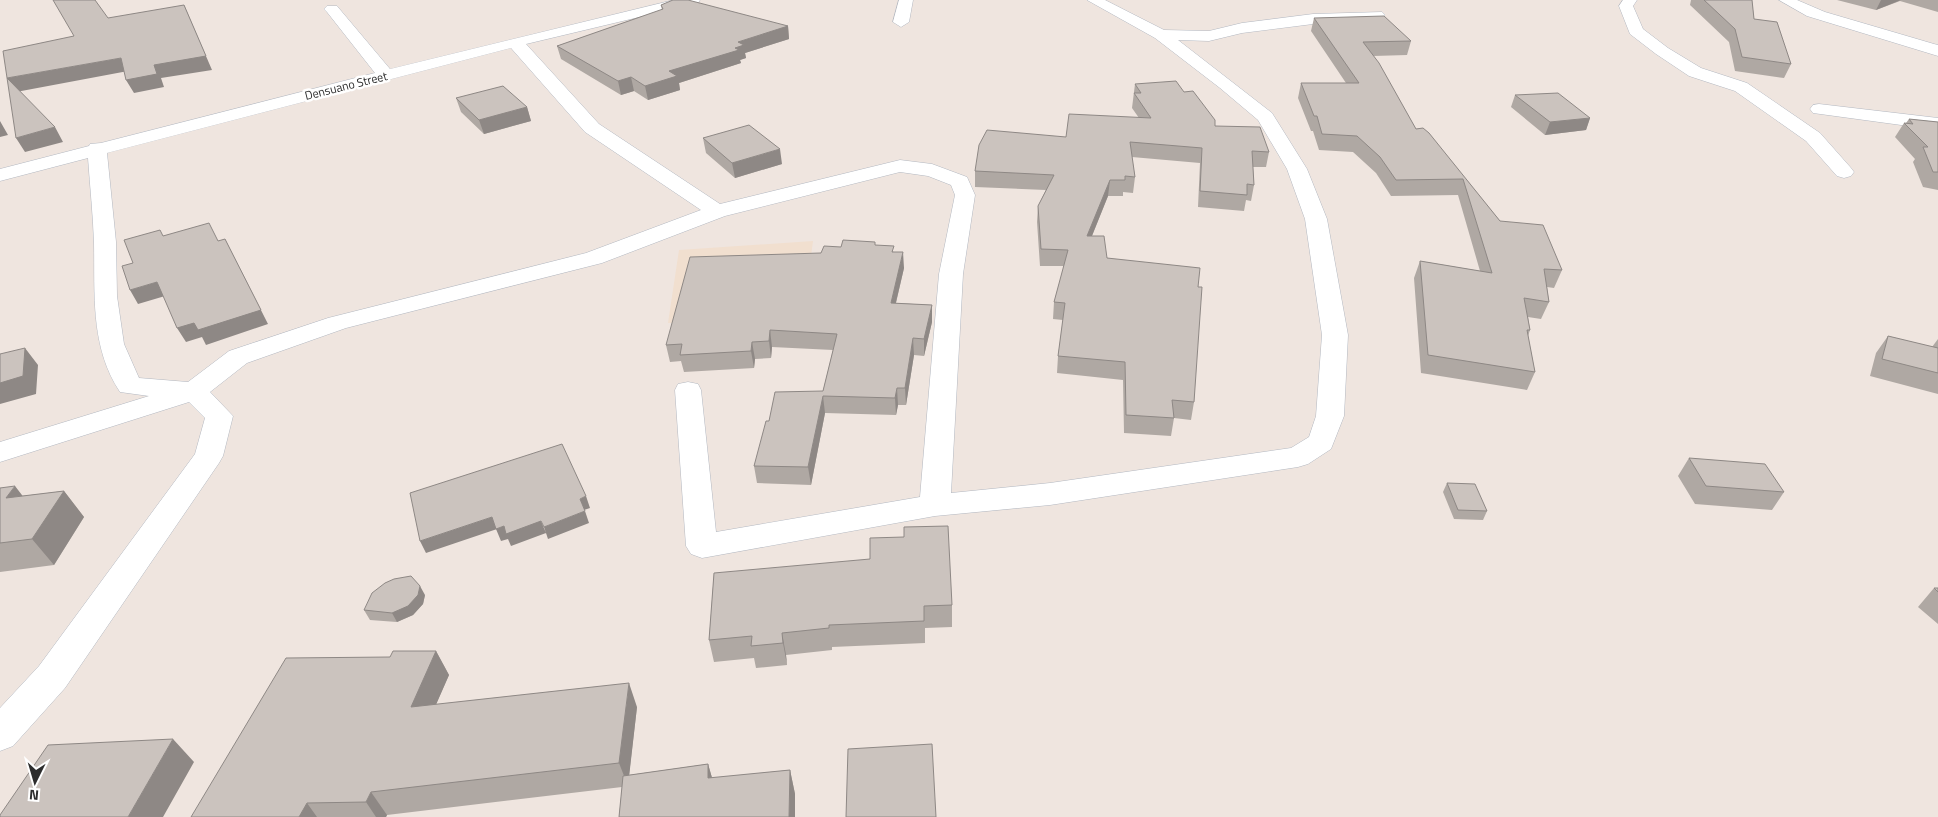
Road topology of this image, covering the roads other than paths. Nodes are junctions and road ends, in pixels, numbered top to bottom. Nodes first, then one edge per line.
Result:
1 (692, 0) edge
2 (906, 0) edge
3 (1094, 0) edge
4 (1630, 0) edge
5 (1786, 0) edge
6 (670, 2) edge
7 (332, 9) dead end
8 (1377, 15) edge
9 (901, 22) dead end
10 (1854, 24) junction
11 (1161, 34) junction
12 (1938, 40) edge
13 (514, 42) junction
14 (1938, 50) edge
15 (386, 75) junction
16 (1819, 109) dead end
17 (1938, 124) edge
18 (97, 148) junction
19 (1844, 172) dead end
20 (0, 175) edge
21 (717, 211) junction
22 (688, 390) dead end
23 (194, 391) junction
24 (0, 452) edge
25 (935, 505) junction
26 (0, 734) edge

1 - 6 street, Densuano Street
2 - 9 street
3 - 11 street
4 - 19 street
5 - 10 street
6 - 13 street, Densuano Street
7 - 15 street
8 - 11 street
10 - 12 street
10 - 14 street
11 - 25 street
13 - 15 street, Densuano Street
13 - 21 street
15 - 18 street, Densuano Street
16 - 17 street
18 - 20 street, Densuano Street
18 - 23 street
21 - 23 street
21 - 25 street
22 - 25 street
23 - 24 street
23 - 26 street

